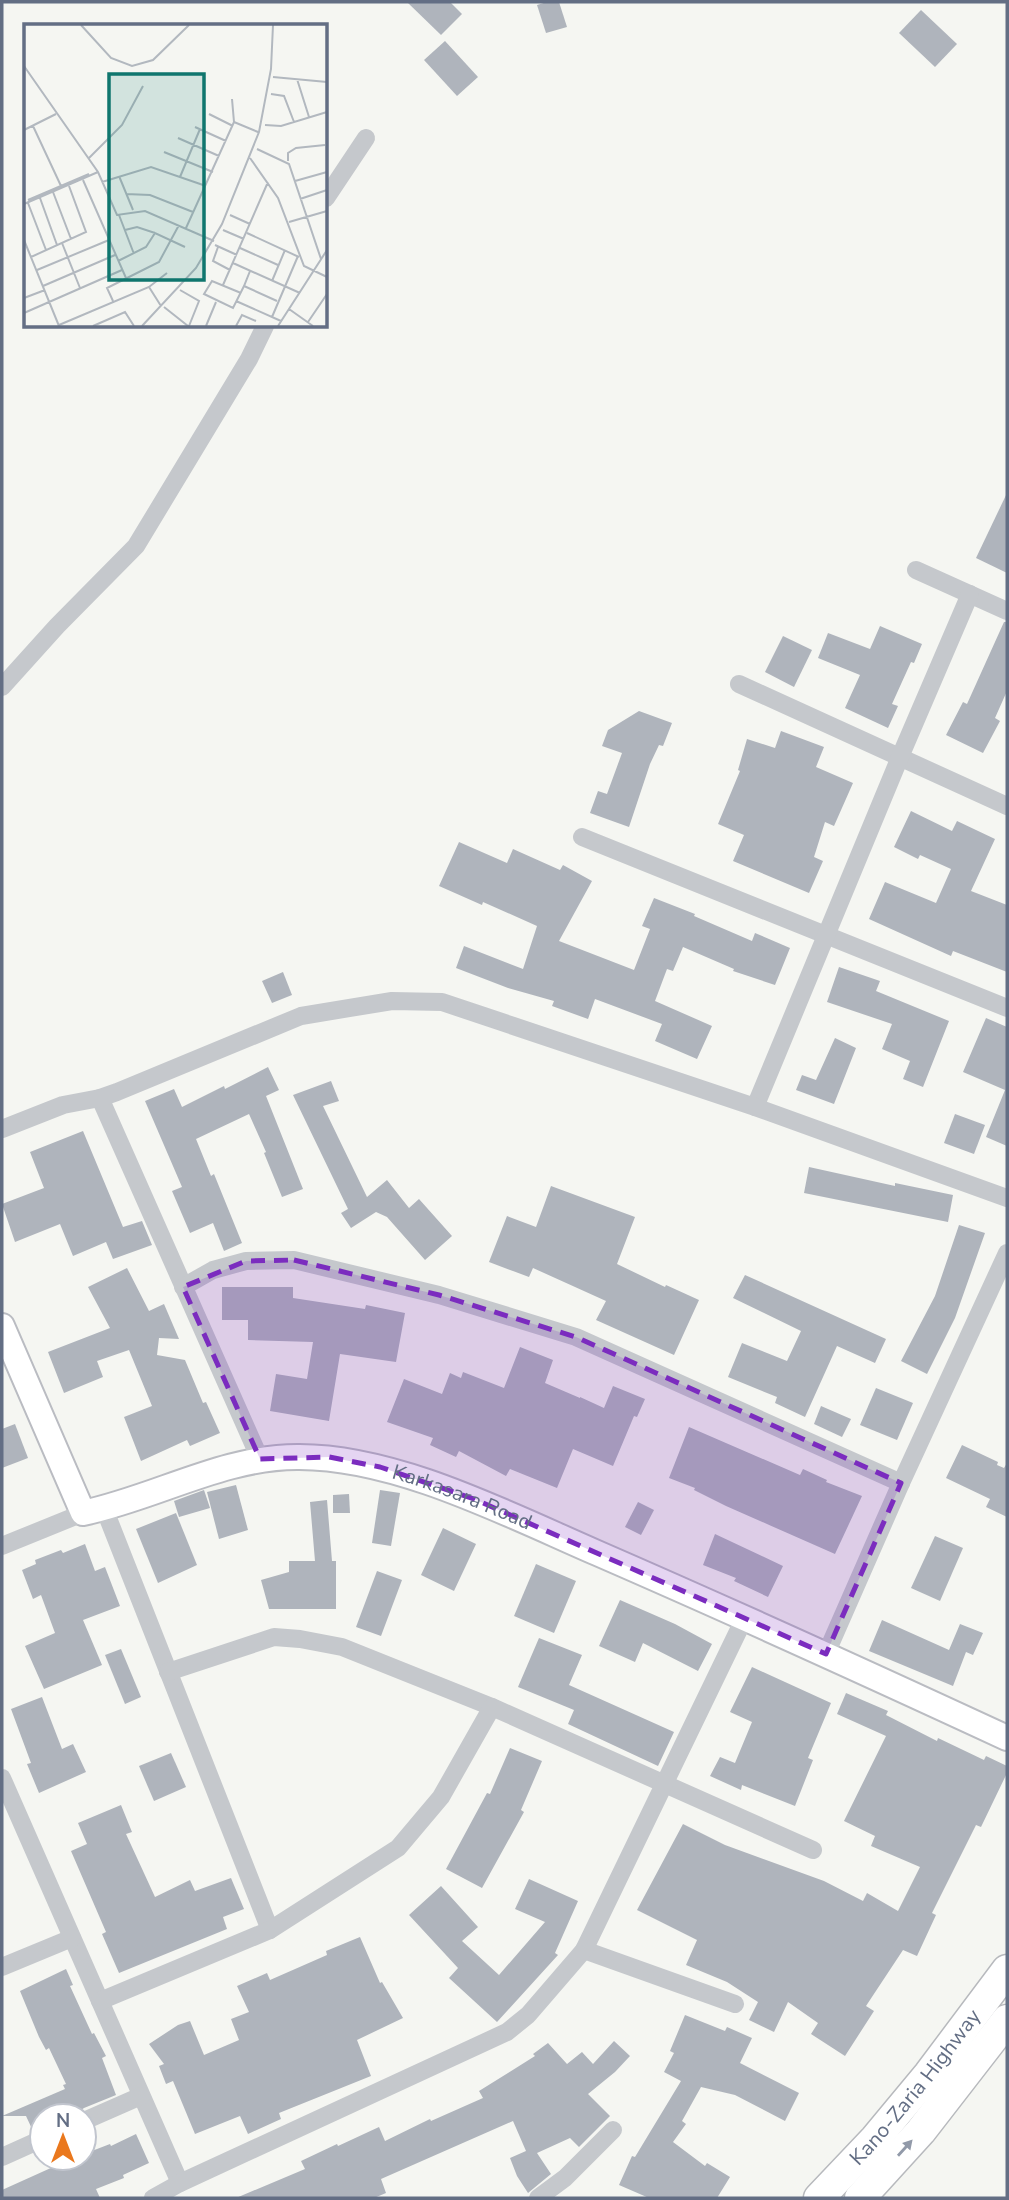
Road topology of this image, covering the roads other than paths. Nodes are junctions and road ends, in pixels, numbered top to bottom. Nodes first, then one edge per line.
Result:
1 (366, 138) dead end
2 (327, 196) edge
3 (265, 327) edge
4 (916, 570) dead end
5 (970, 594) junction
6 (1007, 611) edge
7 (739, 684) dead end
8 (2, 687) edge
9 (900, 757) junction
10 (1007, 806) edge
11 (582, 838) dead end
12 (827, 935) junction
13 (1007, 1008) edge
14 (100, 1098) junction
15 (755, 1108) junction
16 (2, 1129) edge
17 (1007, 1198) edge
18 (1007, 1253) edge
19 (183, 1287) junction
20 (2, 1326) edge
21 (260, 1460) junction
22 (901, 1483) junction
23 (93, 1511) junction
24 (2, 1546) edge
25 (745, 1617) junction
26 (826, 1654) junction
27 (168, 1671) junction
28 (492, 1707) junction
29 (1007, 1738) edge
30 (2, 1778) edge
31 (663, 1783) junction
32 (813, 1850) dead end
33 (270, 1930) junction
34 (72, 1938) junction
35 (584, 1950) junction
36 (2, 1967) edge
37 (1007, 1970) edge
38 (100, 2001) junction
39 (735, 2004) dead end
40 (1007, 2021) edge
41 (141, 2096) junction
42 (98, 2115) edge
43 (612, 2130) dead end
44 (28, 2145) edge
45 (2, 2157) edge
46 (180, 2183) junction
47 (152, 2198) edge
48 (538, 2198) edge
49 (819, 2198) edge
50 (860, 2198) edge

1 - 2 street
3 - 8 street
4 - 5 street
5 - 6 street
5 - 9 street
7 - 9 street
9 - 10 street
9 - 12 street
11 - 12 street
12 - 13 street
12 - 15 street
14 - 15 street
14 - 16 street
14 - 19 street
15 - 17 street
18 - 22 street
19 - 21 street
19 - 22 street
20 - 23 main road
21 - 23 main road, Karkasara Road
21 - 25 main road, Karkasara Road
22 - 26 street
23 - 24 street
23 - 27 street
25 - 26 main road, Karkasara Road
25 - 31 street
26 - 29 main road, Karkasara Road
27 - 28 street
27 - 33 street
28 - 31 street
28 - 33 street
30 - 34 street
31 - 32 street
31 - 35 street
33 - 38 street
34 - 36 street
34 - 38 street
35 - 39 street
35 - 46 street
37 - 49 highway, Kano-Zaria Highway
38 - 41 street
50 -> 40 highway, Kano-Zaria Highway
41 - 42 street
41 - 46 street
43 - 48 street
44 - 45 street
46 - 47 street

